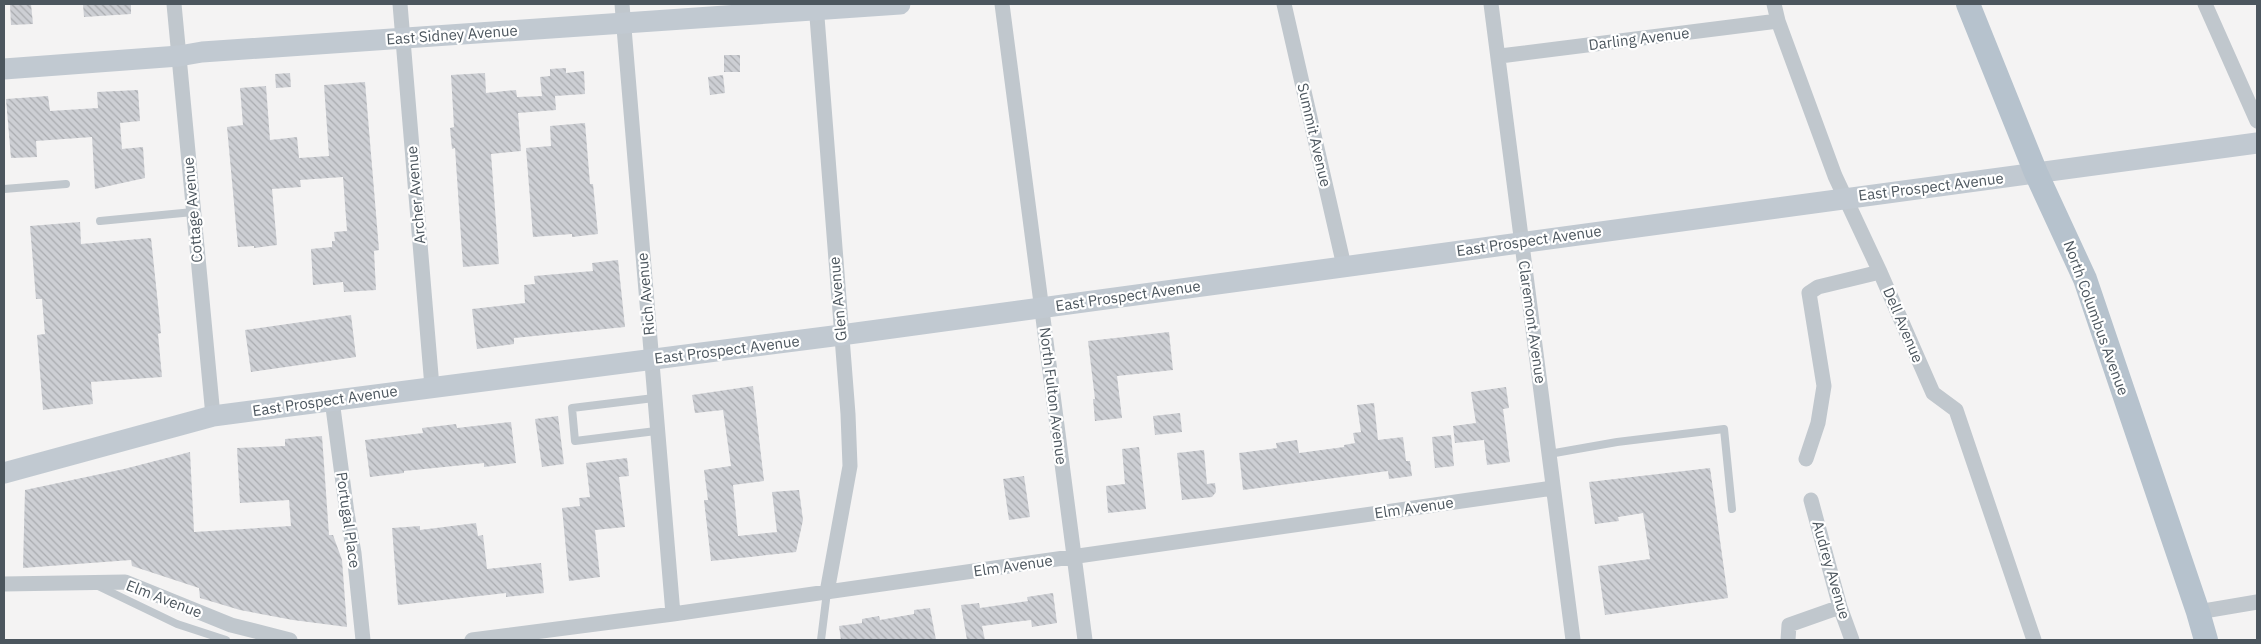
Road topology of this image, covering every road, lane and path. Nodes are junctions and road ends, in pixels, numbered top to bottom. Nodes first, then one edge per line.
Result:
1 (174, 4) edge
2 (400, 4) edge
3 (900, 4) edge
4 (1002, 4) edge
5 (1284, 4) edge
6 (1492, 4) edge
7 (1774, 4) edge
8 (1968, 4) edge
9 (2205, 4) edge
10 (816, 7) edge
11 (622, 14) edge
12 (1778, 21) junction
13 (403, 38) junction
14 (179, 56) junction
15 (1500, 56) junction
16 (4, 70) edge
17 (2257, 122) edge
18 (2257, 143) edge
19 (2036, 173) junction
20 (66, 184) dead end
21 (4, 189) edge
22 (1845, 198) junction
23 (193, 212) junction
24 (100, 221) dead end
25 (1521, 243) junction
26 (1344, 266) junction
27 (1880, 272) junction
28 (1041, 308) junction
29 (841, 335) junction
30 (652, 359) junction
31 (432, 387) junction
32 (654, 398) junction
33 (332, 400) junction
34 (213, 416) junction
35 (656, 430) junction
36 (1549, 454) junction
37 (1806, 459) dead end
38 (4, 473) edge
39 (1553, 488) junction
40 (1811, 500) dead end
41 (1732, 509) dead end
42 (1073, 557) junction
43 (87, 581) junction
44 (4, 584) edge
45 (827, 592) junction
46 (2257, 602) edge
47 (1840, 606) junction
48 (2198, 612) junction
49 (673, 614) junction
50 (2200, 639) edge
51 (226, 640) edge
52 (290, 640) edge
53 (363, 640) edge
54 (472, 640) edge
55 (821, 640) edge
56 (1084, 640) edge
57 (1573, 640) edge
58 (1788, 640) edge
59 (1852, 640) edge
60 (2034, 640) edge

1 - 14 street, Cottage Avenue
2 - 13 street, Archer Avenue
3 - 10 street, East Sidney Avenue
4 - 28 street, North Fulton Avenue
5 - 26 street, Summit Avenue
6 - 15 street, Claremont Avenue
7 - 12 street, Dell Avenue
8 - 19 main road, North Columbus Avenue
9 - 17 street
10 - 11 street, East Sidney Avenue
10 - 29 street, Glen Avenue
11 - 13 street, East Sidney Avenue
11 - 30 street, Rich Avenue
12 - 15 street, Darling Avenue
12 - 22 street, Dell Avenue
13 - 14 street, East Sidney Avenue
13 - 31 street, Archer Avenue
14 - 16 street, East Sidney Avenue
14 - 23 street, Cottage Avenue
15 - 25 street, Claremont Avenue
18 - 19 street, East Prospect Avenue
19 - 22 street, East Prospect Avenue
19 - 48 main road, North Columbus Avenue
20 - 21 lane
22 - 25 street, East Prospect Avenue
22 - 27 street, Dell Avenue
23 - 24 lane
23 - 34 street, Cottage Avenue
25 - 26 street, East Prospect Avenue
25 - 36 street, Claremont Avenue
26 - 28 street, East Prospect Avenue
27 - 37 street
27 - 60 street, Dell Avenue
28 - 29 street, East Prospect Avenue
28 - 42 street, North Fulton Avenue
29 - 30 street, East Prospect Avenue
29 - 45 street, Glen Avenue
30 - 31 street, East Prospect Avenue
30 - 32 street, Rich Avenue
31 - 33 street, East Prospect Avenue
32 - 35 street, Rich Avenue
32 - 35 lane
33 - 34 street, East Prospect Avenue
33 - 53 street, Portugal Place
34 - 38 street, East Prospect Avenue
35 - 49 street, Rich Avenue
36 - 39 street, Claremont Avenue
36 - 41 lane
39 - 42 street, Elm Avenue
39 - 57 street, Claremont Avenue
40 - 47 street, Audrey Avenue
42 - 45 street, Elm Avenue
42 - 56 street, North Fulton Avenue
43 - 44 street, Elm Avenue
43 - 51 lane
43 - 52 street, Elm Avenue
45 - 49 street, Elm Avenue
45 - 55 lane
46 - 48 street
47 - 58 street
47 - 59 street, Audrey Avenue
48 - 50 main road, North Columbus Avenue
49 - 54 street, Elm Avenue

